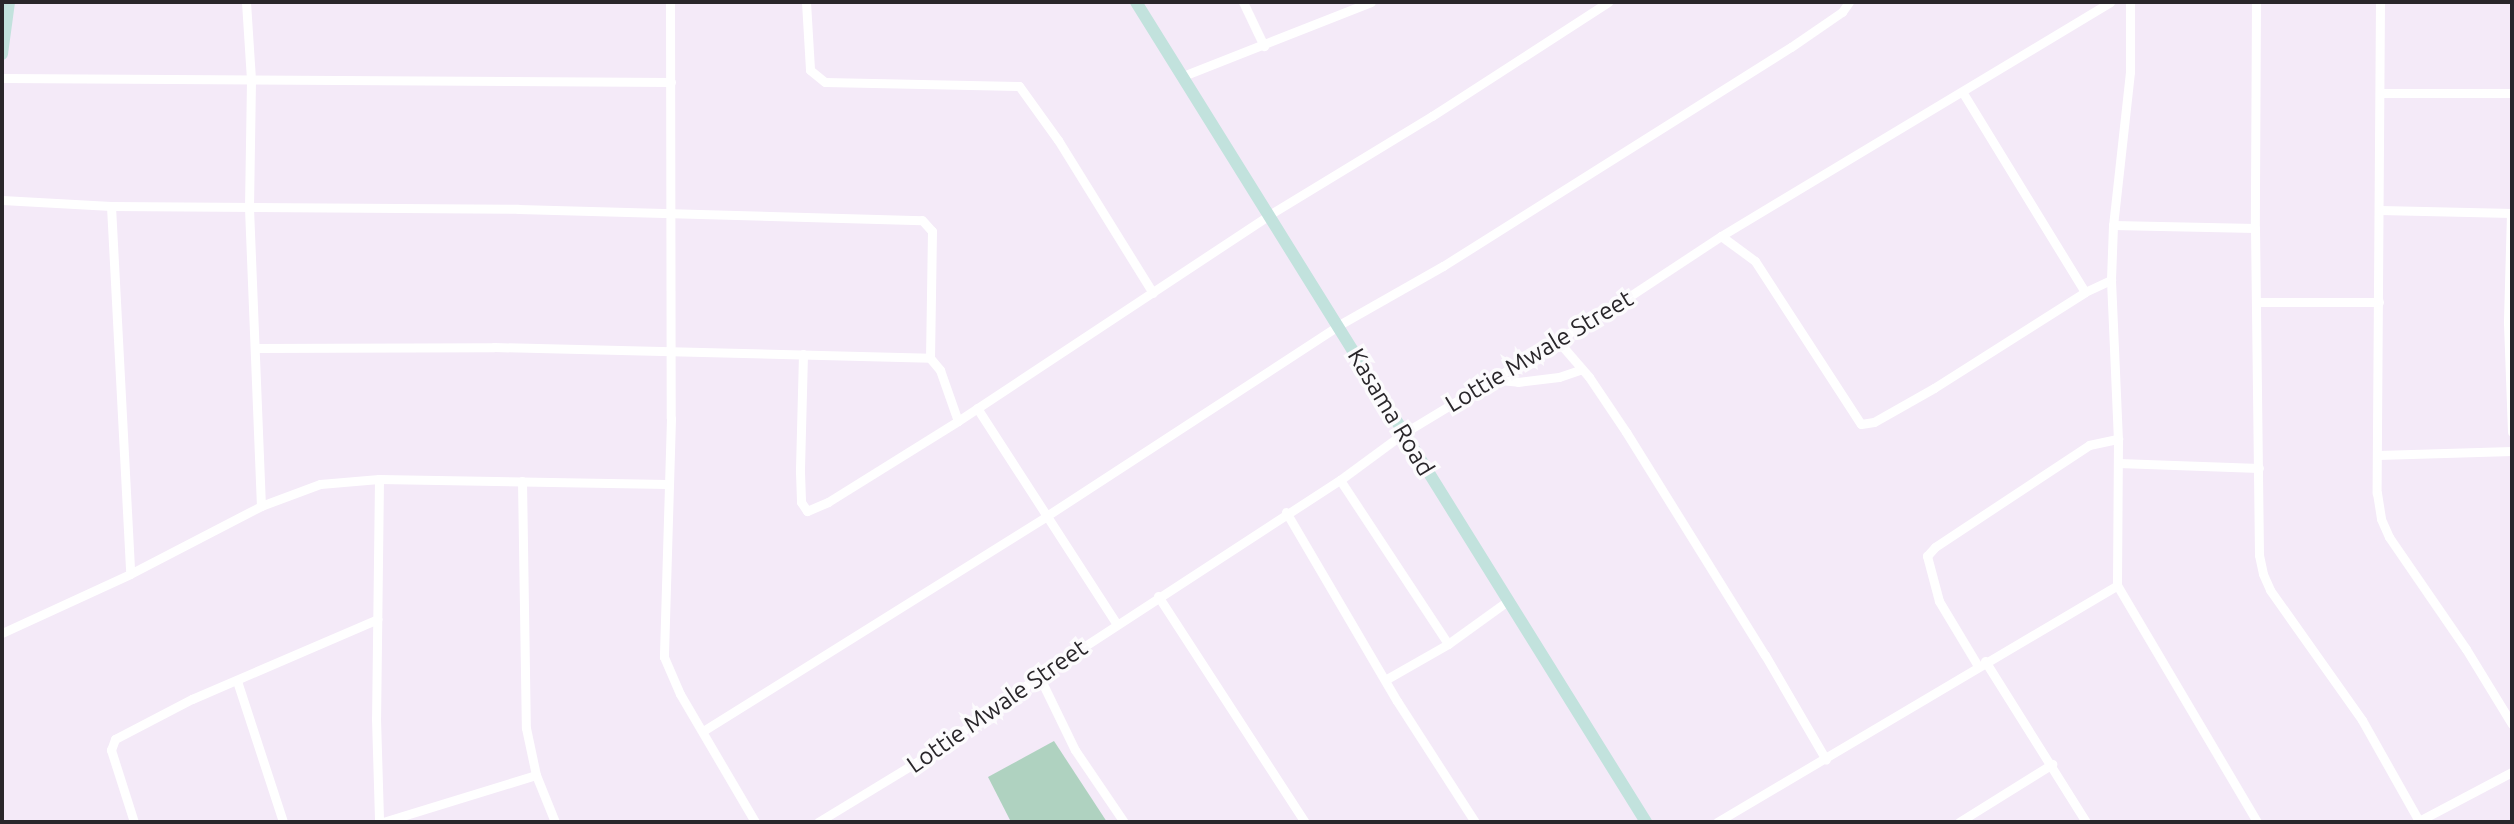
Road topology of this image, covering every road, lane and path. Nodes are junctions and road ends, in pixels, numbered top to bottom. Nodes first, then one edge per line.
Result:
1 (246, 2) edge
2 (670, 2) edge
3 (806, 2) edge
4 (1136, 2) edge
5 (1243, 2) edge
6 (1371, 2) edge
7 (1608, 2) edge
8 (1849, 2) edge
9 (2110, 2) edge
10 (2130, 2) edge
11 (2256, 2) edge
12 (2380, 2) edge
13 (7, 7) edge
14 (1264, 46) junction
15 (2, 54) edge
16 (1183, 76) junction
17 (2, 78) edge
18 (251, 80) junction
19 (671, 82) junction
20 (1963, 93) junction
21 (2382, 93) junction
22 (2512, 93) edge
23 (2, 200) edge
24 (111, 206) junction
25 (249, 208) junction
26 (2380, 210) junction
27 (670, 212) junction
28 (2511, 213) edge
29 (1269, 215) junction
30 (2113, 225) junction
31 (2255, 228) junction
32 (1721, 236) junction
33 (2111, 280) junction
34 (2085, 292) junction
35 (1153, 293) junction
36 (2258, 302) junction
37 (2379, 302) junction
38 (2510, 322) edge
39 (1339, 325) junction
40 (1557, 340) junction
41 (255, 348) junction
42 (671, 350) junction
43 (803, 354) junction
44 (930, 358) junction
45 (1582, 369) junction
46 (1491, 379) junction
47 (977, 408) junction
48 (958, 421) junction
49 (2512, 432) edge
50 (1404, 433) junction
51 (2118, 439) junction
52 (2512, 451) edge
53 (2378, 455) junction
54 (2118, 463) junction
55 (2259, 468) junction
56 (379, 479) junction
57 (1340, 480) junction
58 (522, 481) junction
59 (667, 484) junction
60 (261, 506) junction
61 (1286, 512) junction
62 (1045, 517) junction
63 (130, 574) junction
64 (2117, 585) junction
65 (1158, 596) junction
66 (1509, 600) junction
67 (378, 619) junction
68 (1116, 623) junction
69 (2, 633) edge
70 (1448, 644) junction
71 (1982, 664) junction
72 (1039, 676) junction
73 (1385, 680) junction
74 (237, 681) junction
75 (2512, 724) edge
76 (703, 731) junction
77 (1826, 760) junction
78 (2052, 764) junction
79 (2512, 772) edge
80 (536, 775) junction
81 (134, 822) edge
82 (283, 822) edge
83 (381, 822) edge
84 (555, 822) edge
85 (755, 822) edge
86 (818, 822) edge
87 (1124, 822) edge
88 (1305, 822) edge
89 (1475, 822) edge
90 (1646, 822) edge
91 (1717, 822) edge
92 (1959, 822) edge
93 (2086, 822) edge
94 (2257, 822) edge
95 (2418, 822) edge

1 - 18 street
2 - 19 street
3 - 35 street
4 - 16 street, Kasama Road
5 - 14 street
6 - 14 street
7 - 29 street
8 - 39 street
9 - 20 street, Lottie Mwale Street
10 - 30 street
11 - 31 street
12 - 21 street
13 - 15 street
14 - 16 street
16 - 29 street, Kasama Road
17 - 18 street
18 - 19 street
18 - 25 street
19 - 27 street
20 - 32 street, Lottie Mwale Street
20 - 34 street
21 - 22 street
21 - 26 street
23 - 24 street
24 - 25 street
24 - 63 street
25 - 27 street
25 - 41 street
26 - 28 street
26 - 37 street
27 - 42 street
27 - 44 street
28 - 38 street
29 - 35 street
29 - 39 street, Kasama Road
30 - 31 street
30 - 33 street
31 - 36 street
32 - 34 street
32 - 40 street, Lottie Mwale Street
33 - 34 street
33 - 51 street
35 - 47 street
36 - 37 street
36 - 55 street
37 - 53 street
38 - 49 street
39 - 50 street, Kasama Road
39 - 62 street
40 - 45 street
40 - 46 street, Lottie Mwale Street
41 - 42 street
41 - 60 street
42 - 43 street
42 - 59 street
43 - 44 street
43 - 48 street
44 - 48 street
45 - 46 street
45 - 77 street
46 - 50 street, Lottie Mwale Street
47 - 48 street
47 - 62 street
50 - 57 street, Lottie Mwale Street
50 - 66 street, Kasama Road
51 - 54 street
51 - 71 street
52 - 53 street
53 - 75 street
54 - 55 street
54 - 64 street
55 - 95 street
56 - 58 street
56 - 60 street
56 - 67 street
57 - 61 street, Lottie Mwale Street
57 - 70 street
58 - 59 street
58 - 80 street
59 - 76 street
60 - 63 street
61 - 65 street, Lottie Mwale Street
61 - 73 street
62 - 68 street
62 - 76 street
63 - 69 street
64 - 71 street
64 - 94 street
65 - 68 street, Lottie Mwale Street
65 - 88 street
66 - 70 street
66 - 90 street, Kasama Road
67 - 74 street
67 - 83 street
68 - 72 street, Lottie Mwale Street
70 - 73 street
71 - 77 street
71 - 78 street
72 - 86 street, Lottie Mwale Street
72 - 87 street
73 - 89 street
74 - 81 street
74 - 82 street
76 - 85 street
77 - 91 street
78 - 92 street
78 - 93 street
79 - 95 street
80 - 83 street
80 - 84 street

